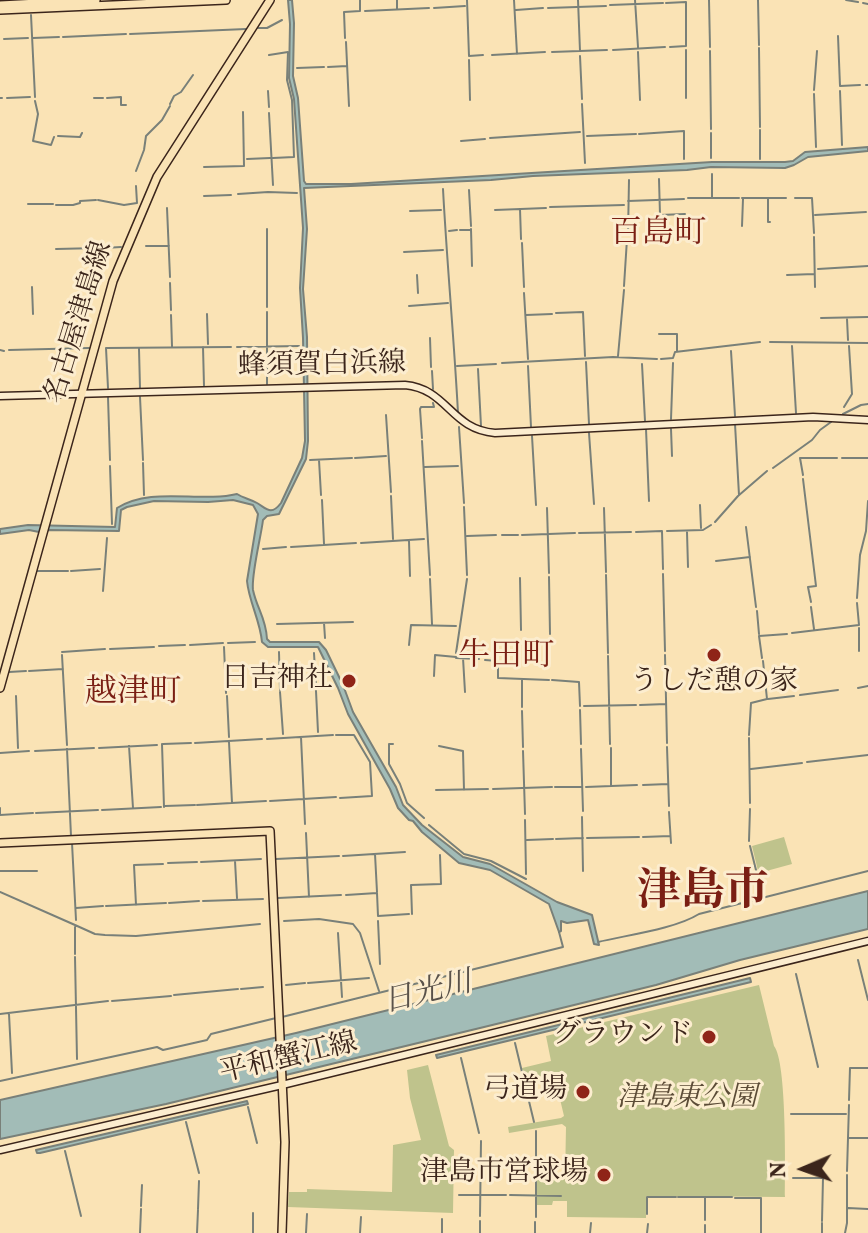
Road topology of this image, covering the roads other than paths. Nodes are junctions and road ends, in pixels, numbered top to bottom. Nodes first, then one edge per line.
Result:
1 (96, 0) edge
2 (226, 0) edge
3 (270, 0) edge
4 (0, 8) edge
5 (81, 394) junction
6 (0, 396) edge
7 (868, 420) edge
8 (0, 688) edge
9 (0, 843) edge
10 (868, 941) edge
11 (282, 1085) junction
12 (0, 1150) edge
13 (282, 1233) edge

1 - 4 main road
2 - 4 main road
3 - 5 main road, 名古屋津島線
5 - 6 main road, 蜂須賀白浜線
5 - 7 main road, 蜂須賀白浜線
5 - 8 main road, 名古屋津島線
9 - 11 main road
10 - 11 main road, 平和蟹江線
11 - 12 main road, 平和蟹江線
11 - 13 main road

